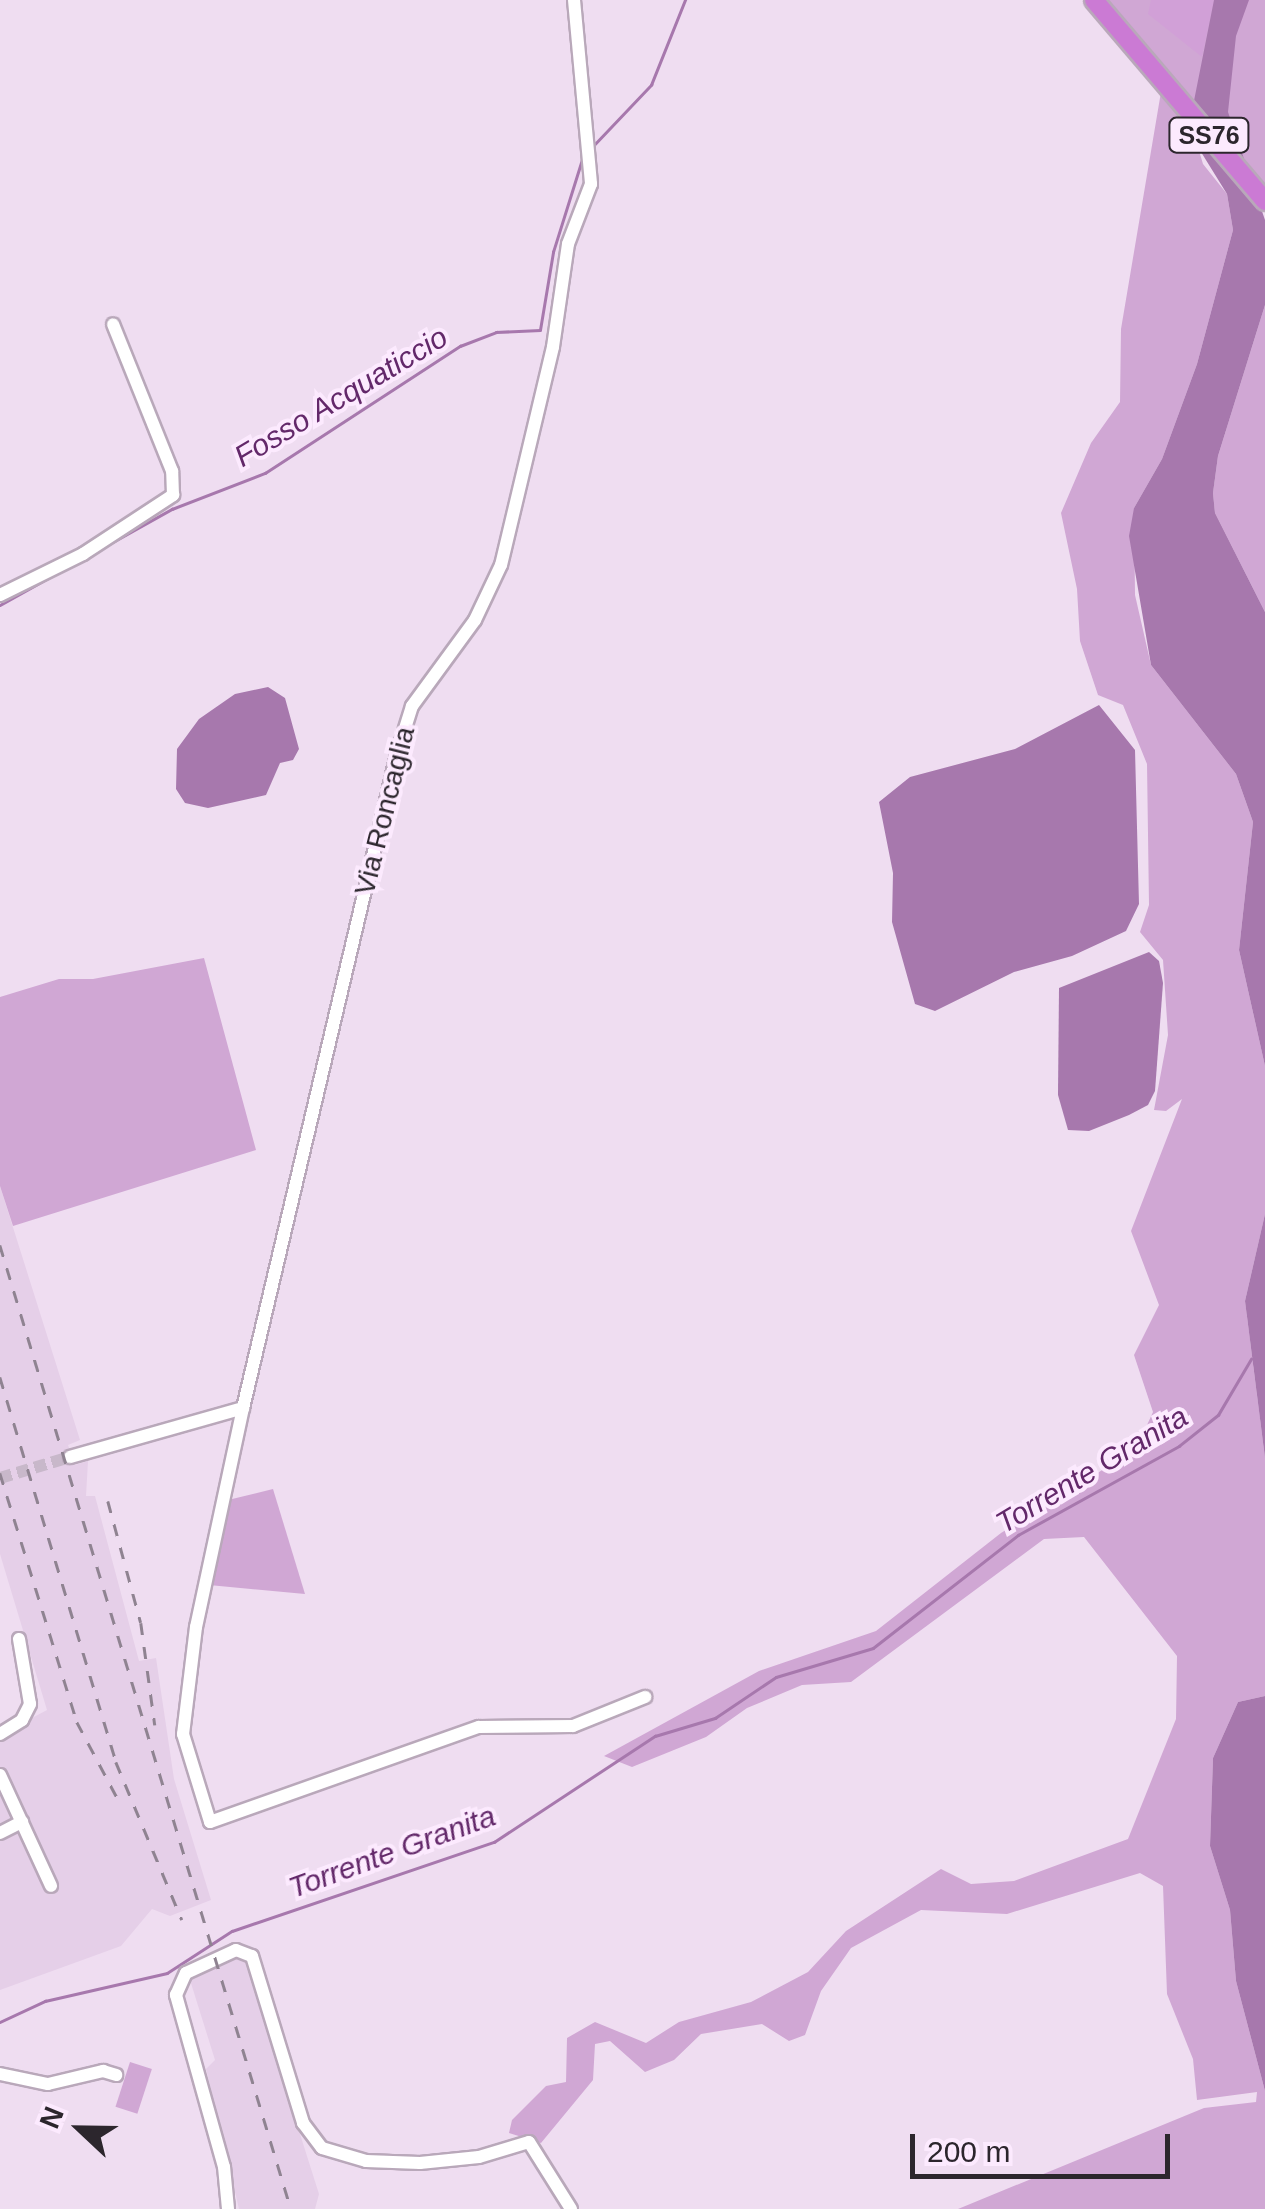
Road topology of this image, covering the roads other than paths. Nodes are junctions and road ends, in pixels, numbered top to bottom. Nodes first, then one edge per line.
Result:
1 (574, 0) edge
2 (1094, 0) edge
3 (1107, 0) edge
4 (1157, 67) junction
5 (1265, 185) edge
6 (1265, 201) edge
7 (113, 324) dead end
8 (0, 595) edge
9 (243, 1408) junction
10 (70, 1457) tunnel mouth
11 (18, 1639) dead end
12 (646, 1697) dead end
13 (0, 1734) edge
14 (0, 1775) edge
15 (22, 1822) junction
16 (0, 1833) edge
17 (52, 1886) dead end
18 (0, 2074) edge
19 (116, 2075) dead end
20 (228, 2209) edge
21 (571, 2209) edge

1 - 9 street, Via Roncaglia
2 - 4 highway, SS76
3 - 4 highway, SS76
4 - 5 highway, SS76
4 - 6 highway, SS76
7 - 8 street
9 - 10 street
9 - 12 street, Via Roncaglia
11 - 13 street
14 - 15 street
15 - 16 street
15 - 17 street
18 - 19 street
20 - 21 street

